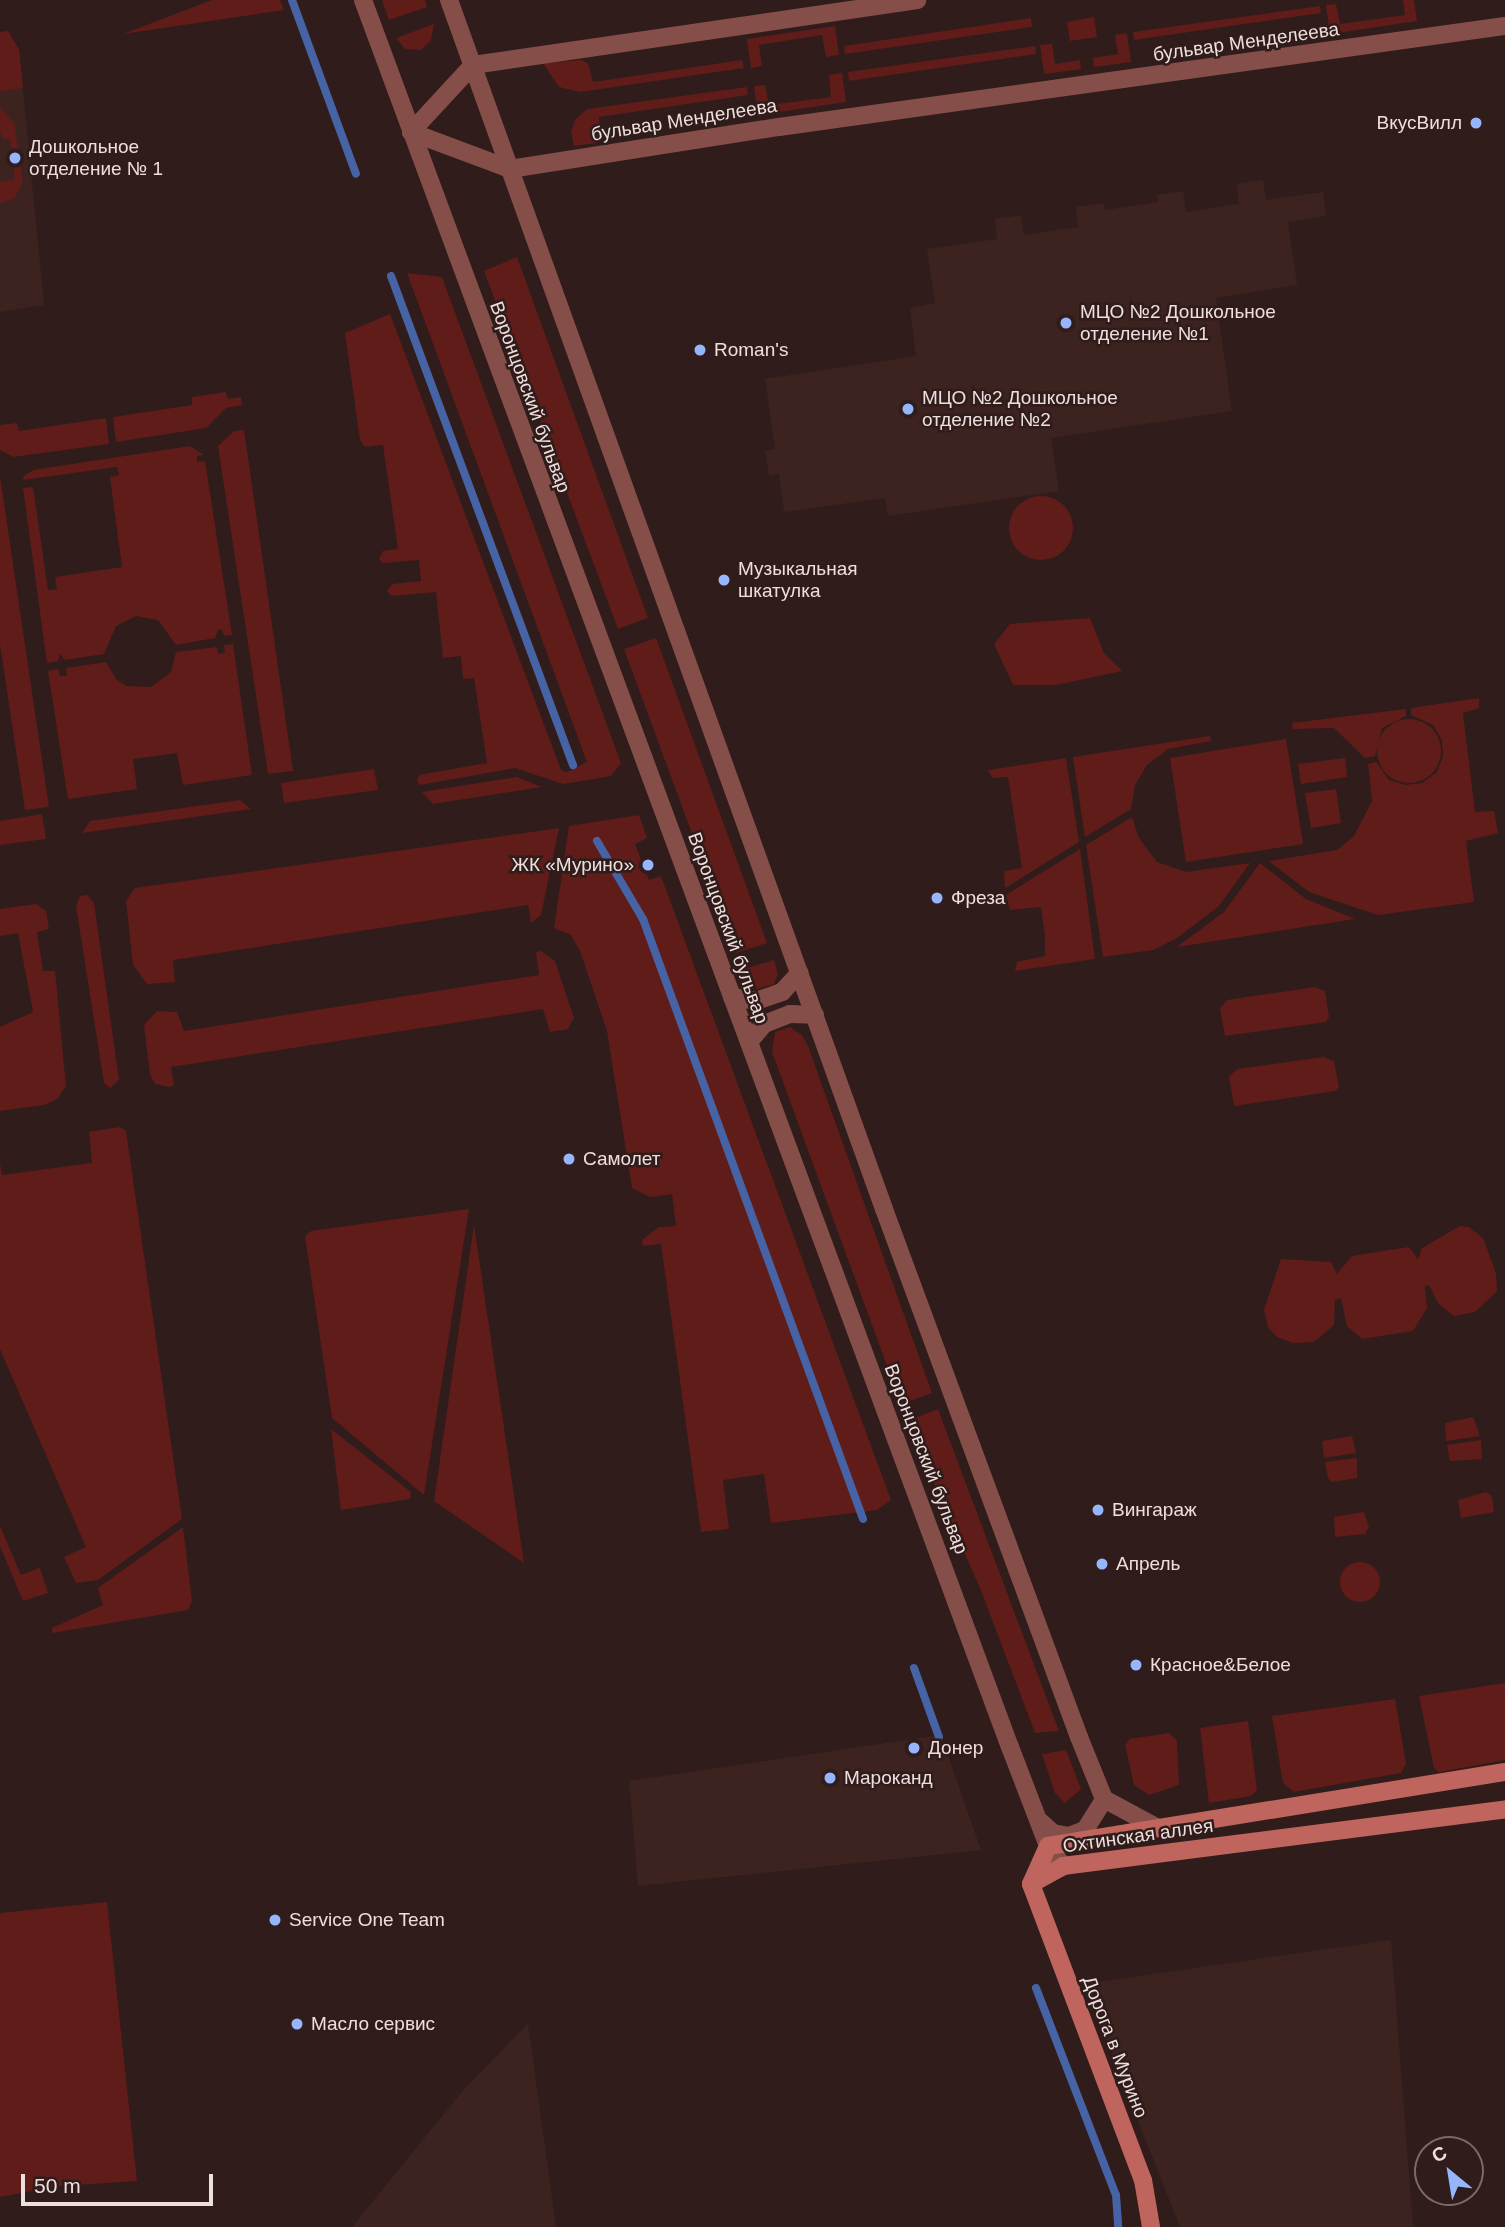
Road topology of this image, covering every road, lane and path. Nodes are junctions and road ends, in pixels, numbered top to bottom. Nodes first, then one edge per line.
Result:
1 (363, 0) edge
2 (449, 0) edge
3 (917, 0) edge
4 (1505, 26) edge
5 (473, 65) junction
6 (411, 132) junction
7 (510, 169) junction
8 (800, 973) junction
9 (732, 997) junction
10 (815, 1015) junction
11 (749, 1042) junction
12 (1505, 1772) edge
13 (1104, 1799) junction
14 (1505, 1809) edge
15 (1041, 1822) junction
16 (1156, 1827) junction
17 (1048, 1846) junction
18 (1063, 1866) junction
19 (1031, 1884) junction
20 (1151, 2227) edge

1 - 6 street, Воронцовский бульвар
2 - 5 street
3 - 5 street
4 - 7 street, бульвар Менделеева
5 - 6 street
5 - 7 street
6 - 7 street, бульвар Менделеева
6 - 9 street, Воронцовский бульвар
7 - 8 street
8 - 9 street
8 - 10 street
9 - 11 street, Воронцовский бульвар
10 - 11 street
10 - 13 street
11 - 15 street, Воронцовский бульвар
12 - 16 street, Охтинская аллея
13 - 15 street
13 - 16 street
14 - 18 street, Охтинская аллея
15 - 17 street, Воронцовский бульвар
16 - 17 street, Охтинская аллея
17 - 18 street, Воронцовский бульвар
17 - 19 street, Охтинская аллея
18 - 19 street, Охтинская аллея
19 - 20 street, Дорога в Мурино

